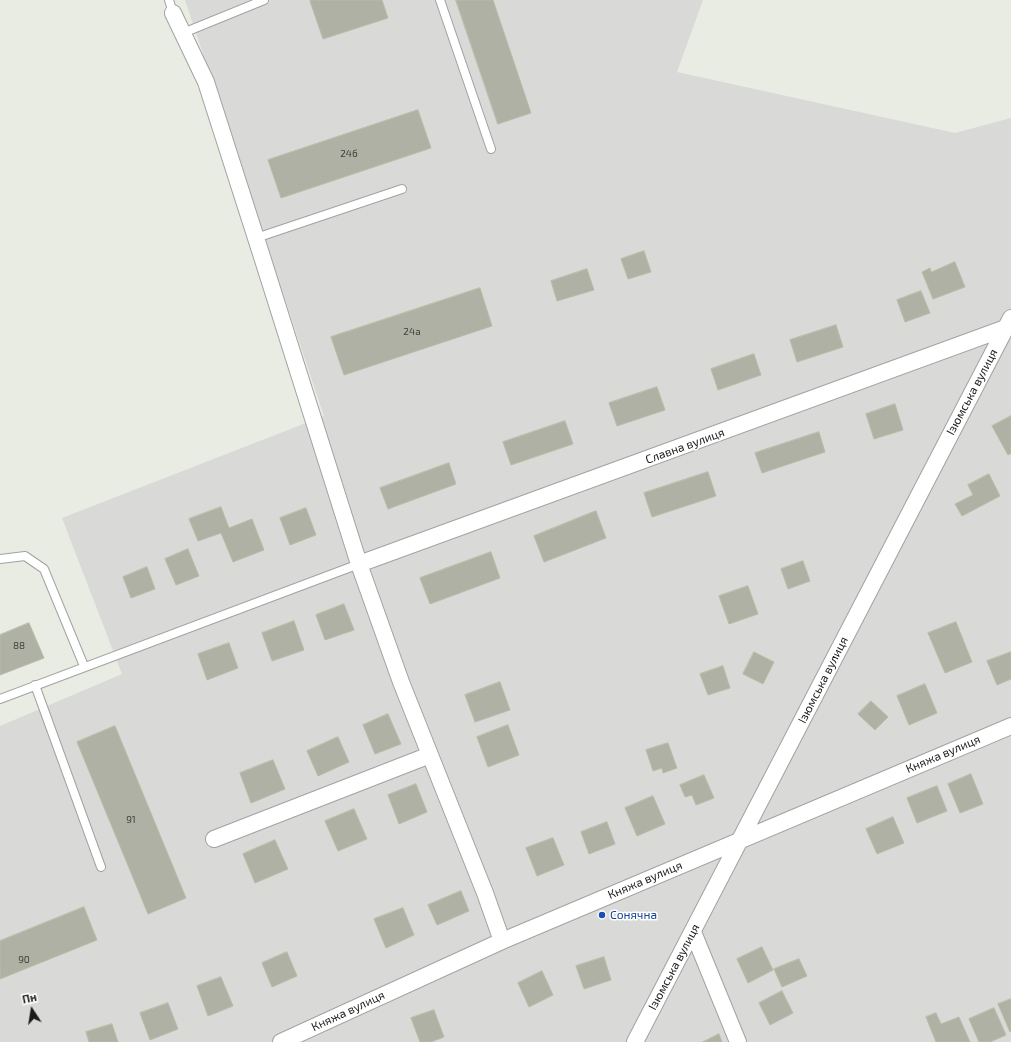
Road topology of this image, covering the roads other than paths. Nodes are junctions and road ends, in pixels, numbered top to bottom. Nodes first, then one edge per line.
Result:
1 (264, 0) edge
2 (440, 0) edge
3 (171, 6) edge
4 (183, 33) junction
5 (491, 149) dead end
6 (402, 189) dead end
7 (256, 238) junction
8 (1009, 324) edge
9 (0, 559) edge
10 (358, 564) junction
11 (84, 666) junction
12 (35, 684) junction
13 (0, 699) edge
14 (1011, 726) edge
15 (430, 755) junction
16 (214, 839) dead end
17 (741, 839) junction
18 (101, 867) dead end
19 (693, 932) junction
20 (502, 941) junction
21 (281, 1042) edge
22 (635, 1042) edge
23 (738, 1042) edge

1 - 4 lane
2 - 5 lane
3 - 4 street
4 - 7 street
6 - 7 lane
7 - 10 street
8 - 10 street, Славна вулиця
8 - 17 street, Ізюмська вулиця
9 - 11 lane
10 - 11 lane
10 - 15 street
11 - 12 lane
12 - 13 lane
12 - 18 lane
14 - 17 street, Княжа вулиця
15 - 16 street
15 - 20 street
17 - 19 street, Ізюмська вулиця
17 - 20 street, Княжа вулиця
19 - 22 street, Ізюмська вулиця
19 - 23 street
20 - 21 street, Княжа вулиця

